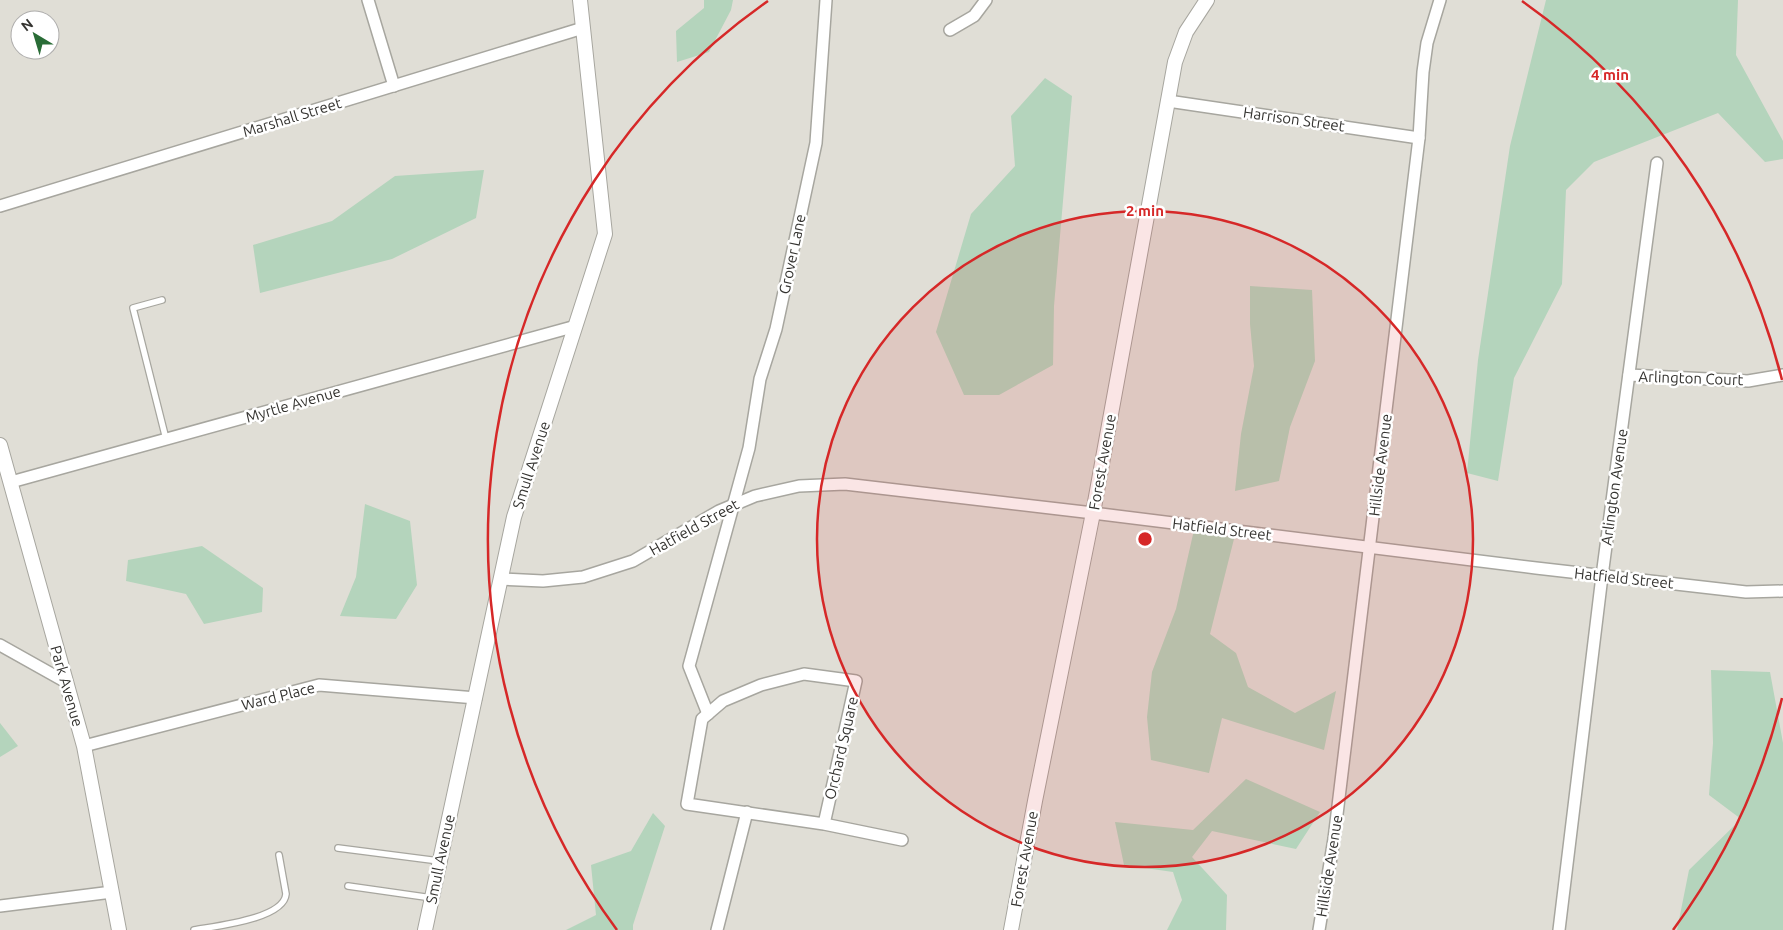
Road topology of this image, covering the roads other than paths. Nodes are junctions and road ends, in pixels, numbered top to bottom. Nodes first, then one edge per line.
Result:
1 (368, 0) edge
2 (580, 0) edge
3 (826, 0) edge
4 (986, 0) edge
5 (1207, 0) edge
6 (1440, 0) edge
7 (583, 28) junction
8 (950, 30) dead end
9 (394, 86) junction
10 (1168, 101) junction
11 (1419, 138) junction
12 (1658, 162) dead end
13 (0, 206) edge
14 (162, 300) dead end
15 (576, 326) junction
16 (1628, 375) junction
17 (1783, 375) edge
18 (166, 439) junction
19 (0, 446) edge
20 (11, 482) junction
21 (734, 504) junction
22 (1093, 513) junction
23 (1370, 547) junction
24 (1602, 576) junction
25 (500, 578) junction
26 (1783, 591) edge
27 (0, 645) edge
28 (66, 682) junction
29 (476, 698) junction
30 (708, 714) junction
31 (84, 746) junction
32 (747, 812) junction
33 (824, 824) junction
34 (902, 840) dead end
35 (338, 848) dead end
36 (279, 856) dead end
37 (439, 861) junction
38 (348, 886) dead end
39 (112, 892) junction
40 (432, 898) junction
41 (0, 906) edge
42 (119, 930) edge
43 (194, 930) edge
44 (425, 930) edge
45 (717, 930) edge
46 (1011, 930) edge
47 (1318, 930) edge
48 (1558, 930) edge

1 - 9 street
2 - 7 street, Smull Avenue
3 - 21 street, Grover Lane
4 - 8 street
5 - 10 street, Forest Avenue
6 - 11 street, Hillside Avenue
7 - 9 street, Marshall Street
7 - 15 street, Smull Avenue
9 - 13 street, Marshall Street
10 - 11 street, Harrison Street
10 - 22 street, Forest Avenue
11 - 23 street, Hillside Avenue
12 - 16 street, Arlington Avenue
14 - 18 lane
15 - 18 street, Myrtle Avenue
15 - 25 street, Smull Avenue
16 - 17 street, Arlington Court
16 - 24 street, Arlington Avenue
18 - 20 street, Myrtle Avenue
19 - 20 street, Park Avenue
20 - 28 street, Park Avenue
21 - 22 street, Hatfield Street
21 - 25 street, Hatfield Street
21 - 30 street
22 - 23 street, Hatfield Street
22 - 46 street, Forest Avenue
23 - 24 street, Hatfield Street
23 - 47 street, Hillside Avenue
24 - 26 street, Hatfield Street
24 - 48 street, Arlington Avenue
25 - 29 street, Smull Avenue
27 - 28 street
28 - 31 street, Park Avenue
29 - 31 street, Ward Place
29 - 37 street, Smull Avenue
30 - 32 street
30 - 33 street, Orchard Square
31 - 39 street, Park Avenue
32 - 33 street
32 - 45 street
33 - 34 street
35 - 37 lane
36 - 43 lane
37 - 40 street, Smull Avenue
38 - 40 lane
39 - 41 street
39 - 42 street, Park Avenue
40 - 44 street, Smull Avenue

